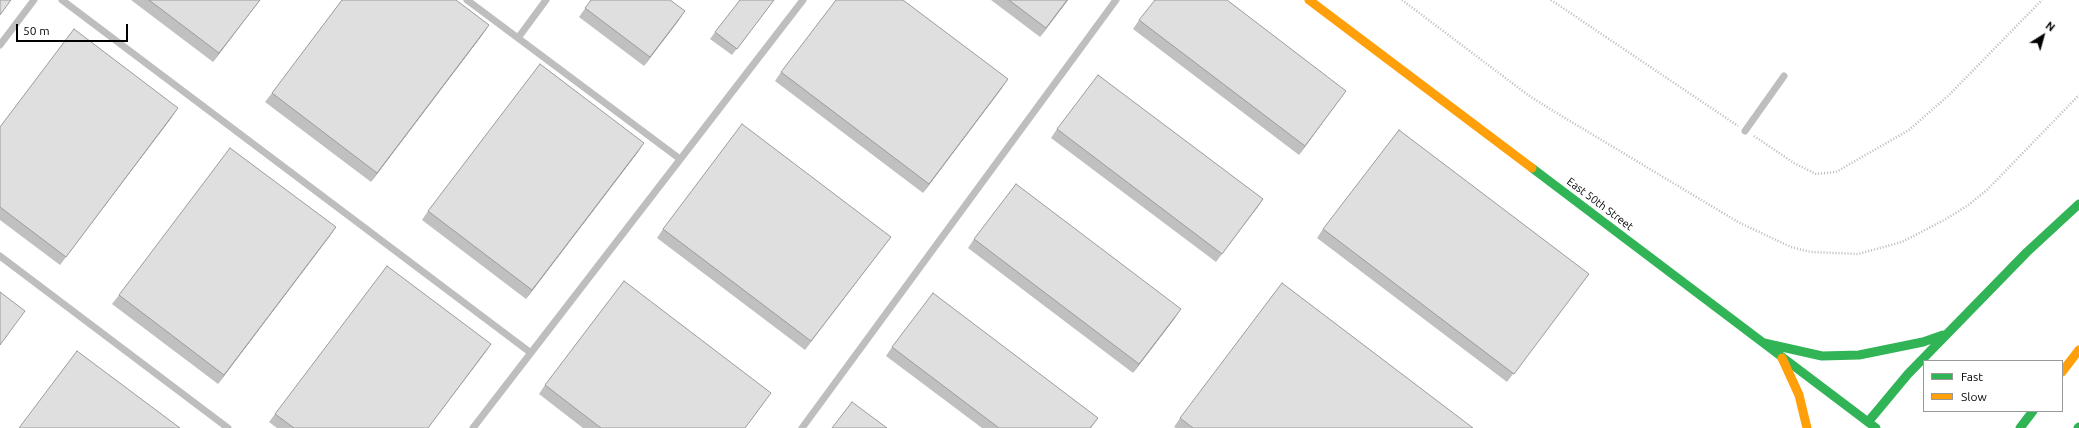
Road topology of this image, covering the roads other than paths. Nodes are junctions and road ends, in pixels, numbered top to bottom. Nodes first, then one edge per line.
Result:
1 (34, 0) edge
2 (62, 0) edge
3 (467, 0) edge
4 (546, 0) edge
5 (804, 0) edge
6 (1116, 0) edge
7 (1309, 0) edge
8 (518, 38) junction
9 (0, 45) edge
10 (1784, 76) dead end
11 (1745, 131) road end
12 (680, 159) junction
13 (2079, 204) edge
14 (0, 256) edge
15 (1950, 332) junction
16 (1764, 343) junction
17 (2079, 350) edge
18 (531, 353) junction
19 (1781, 356) junction
20 (2063, 371) edge
21 (2032, 412) edge
22 (1866, 425) edge
23 (228, 428) edge
24 (473, 428) edge
25 (802, 428) edge
26 (1807, 428) edge
27 (1876, 428) edge
28 (2020, 428) edge

1 - 9 lane
2 - 18 lane
3 - 8 lane
4 - 8 lane
5 - 12 lane
6 - 25 lane
7 - 16 main road, East 50th Street
8 - 12 lane
10 - 11 lane
12 - 18 lane
13 - 15 main road
14 - 23 lane
15 - 16 main road
15 - 22 main road
16 - 19 main road, East 50th Street
17 - 20 main road
18 - 24 lane
19 - 22 main road, East 50th Street
19 - 26 main road
21 - 28 main road
22 - 27 main road, East 50th Street

